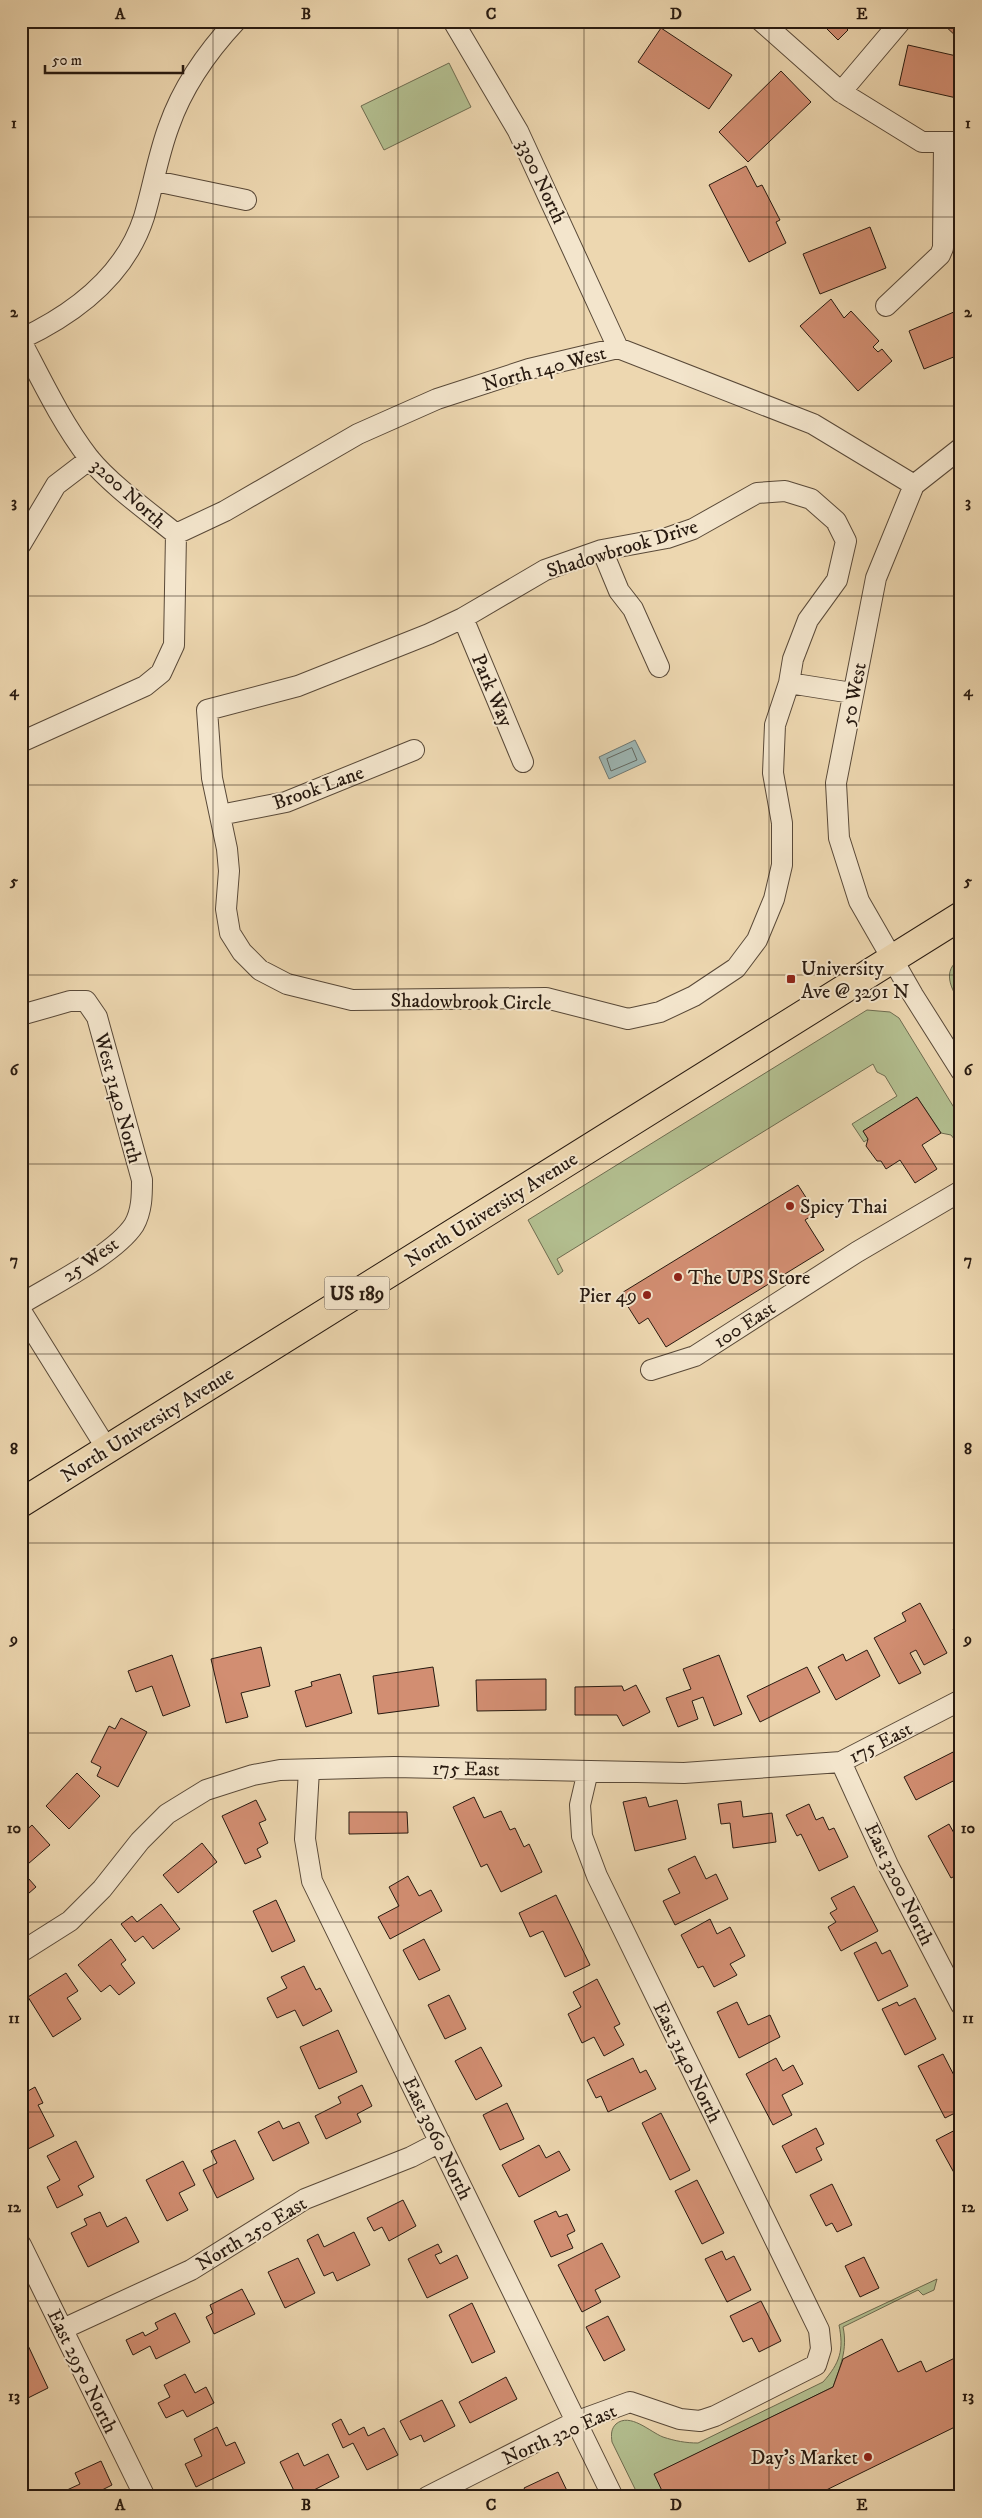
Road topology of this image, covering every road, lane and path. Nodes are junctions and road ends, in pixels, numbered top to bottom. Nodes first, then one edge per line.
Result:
1 (236, 21) edge
2 (453, 21) edge
3 (761, 21) edge
4 (901, 21) edge
5 (841, 92) junction
6 (952, 143) edge
7 (155, 181) junction
8 (246, 200) dead end
9 (886, 306) dead end
10 (21, 340) edge
11 (618, 348) junction
12 (961, 448) edge
13 (90, 459) junction
14 (914, 485) junction
15 (176, 534) junction
16 (21, 544) edge
17 (602, 550) junction
18 (463, 618) junction
19 (659, 667) dead end
20 (789, 684) junction
21 (852, 693) junction
22 (207, 710) joint
23 (21, 742) edge
24 (414, 750) dead end
25 (523, 762) dead end
26 (220, 815) junction
27 (961, 916) edge
28 (893, 959) junction
29 (21, 1015) edge
30 (961, 1071) edge
31 (961, 1191) edge
32 (142, 1199) joint
33 (21, 1304) edge
34 (21, 1311) edge
35 (651, 1370) dead end
36 (108, 1449) junction
37 (21, 1503) edge
38 (961, 1700) edge
39 (841, 1762) junction
40 (309, 1770) junction
41 (588, 1771) junction
42 (21, 1952) edge
43 (961, 2005) edge
44 (440, 2142) junction
45 (21, 2245) edge
46 (63, 2329) junction
47 (821, 2348) joint
48 (576, 2422) junction
49 (145, 2497) edge
50 (427, 2497) edge
51 (613, 2497) edge

1 - 7 street
2 - 11 street, 3300 North
3 - 5 street
4 - 5 street
5 - 6 street
6 - 9 street
7 - 8 street
7 - 10 street
10 - 13 street, 3200 North
11 - 14 street, North 140 West
11 - 15 street, North 140 West
12 - 14 street, 50 West
13 - 15 street, 3200 North
13 - 16 street
14 - 21 street, 50 West
15 - 23 street, 3200 North
17 - 18 street, Shadowbrook Drive
17 - 19 street
17 - 20 street, Shadowbrook Drive
18 - 22 street, Shadowbrook Drive
18 - 25 street, Park Way
20 - 21 street
20 - 26 street, Shadowbrook Circle
21 - 28 street, 50 West
22 - 26 street, Shadowbrook Circle
24 - 26 street, Brook Lane
27 - 28 highway, North University Avenue / US 189
28 - 30 street
28 - 36 highway, North University Avenue / US 189
29 - 32 street, West 3140 North
31 - 35 street, 100 East
32 - 33 street, 25 West
34 - 36 street
36 - 37 highway, North University Avenue / US 189
38 - 39 street, 175 East
39 - 41 street, 175 East
39 - 43 street, East 3200 North
40 - 41 street, 175 East
40 - 42 street, 175 East
40 - 44 street, East 3060 North
41 - 47 street, East 3140 North
44 - 46 street, North 250 East
44 - 48 street, East 3060 North
45 - 46 street, East 2950 North
46 - 49 street, East 2950 North
47 - 48 street, North 320 East
48 - 50 street, North 320 East
48 - 51 street, East 3060 North

